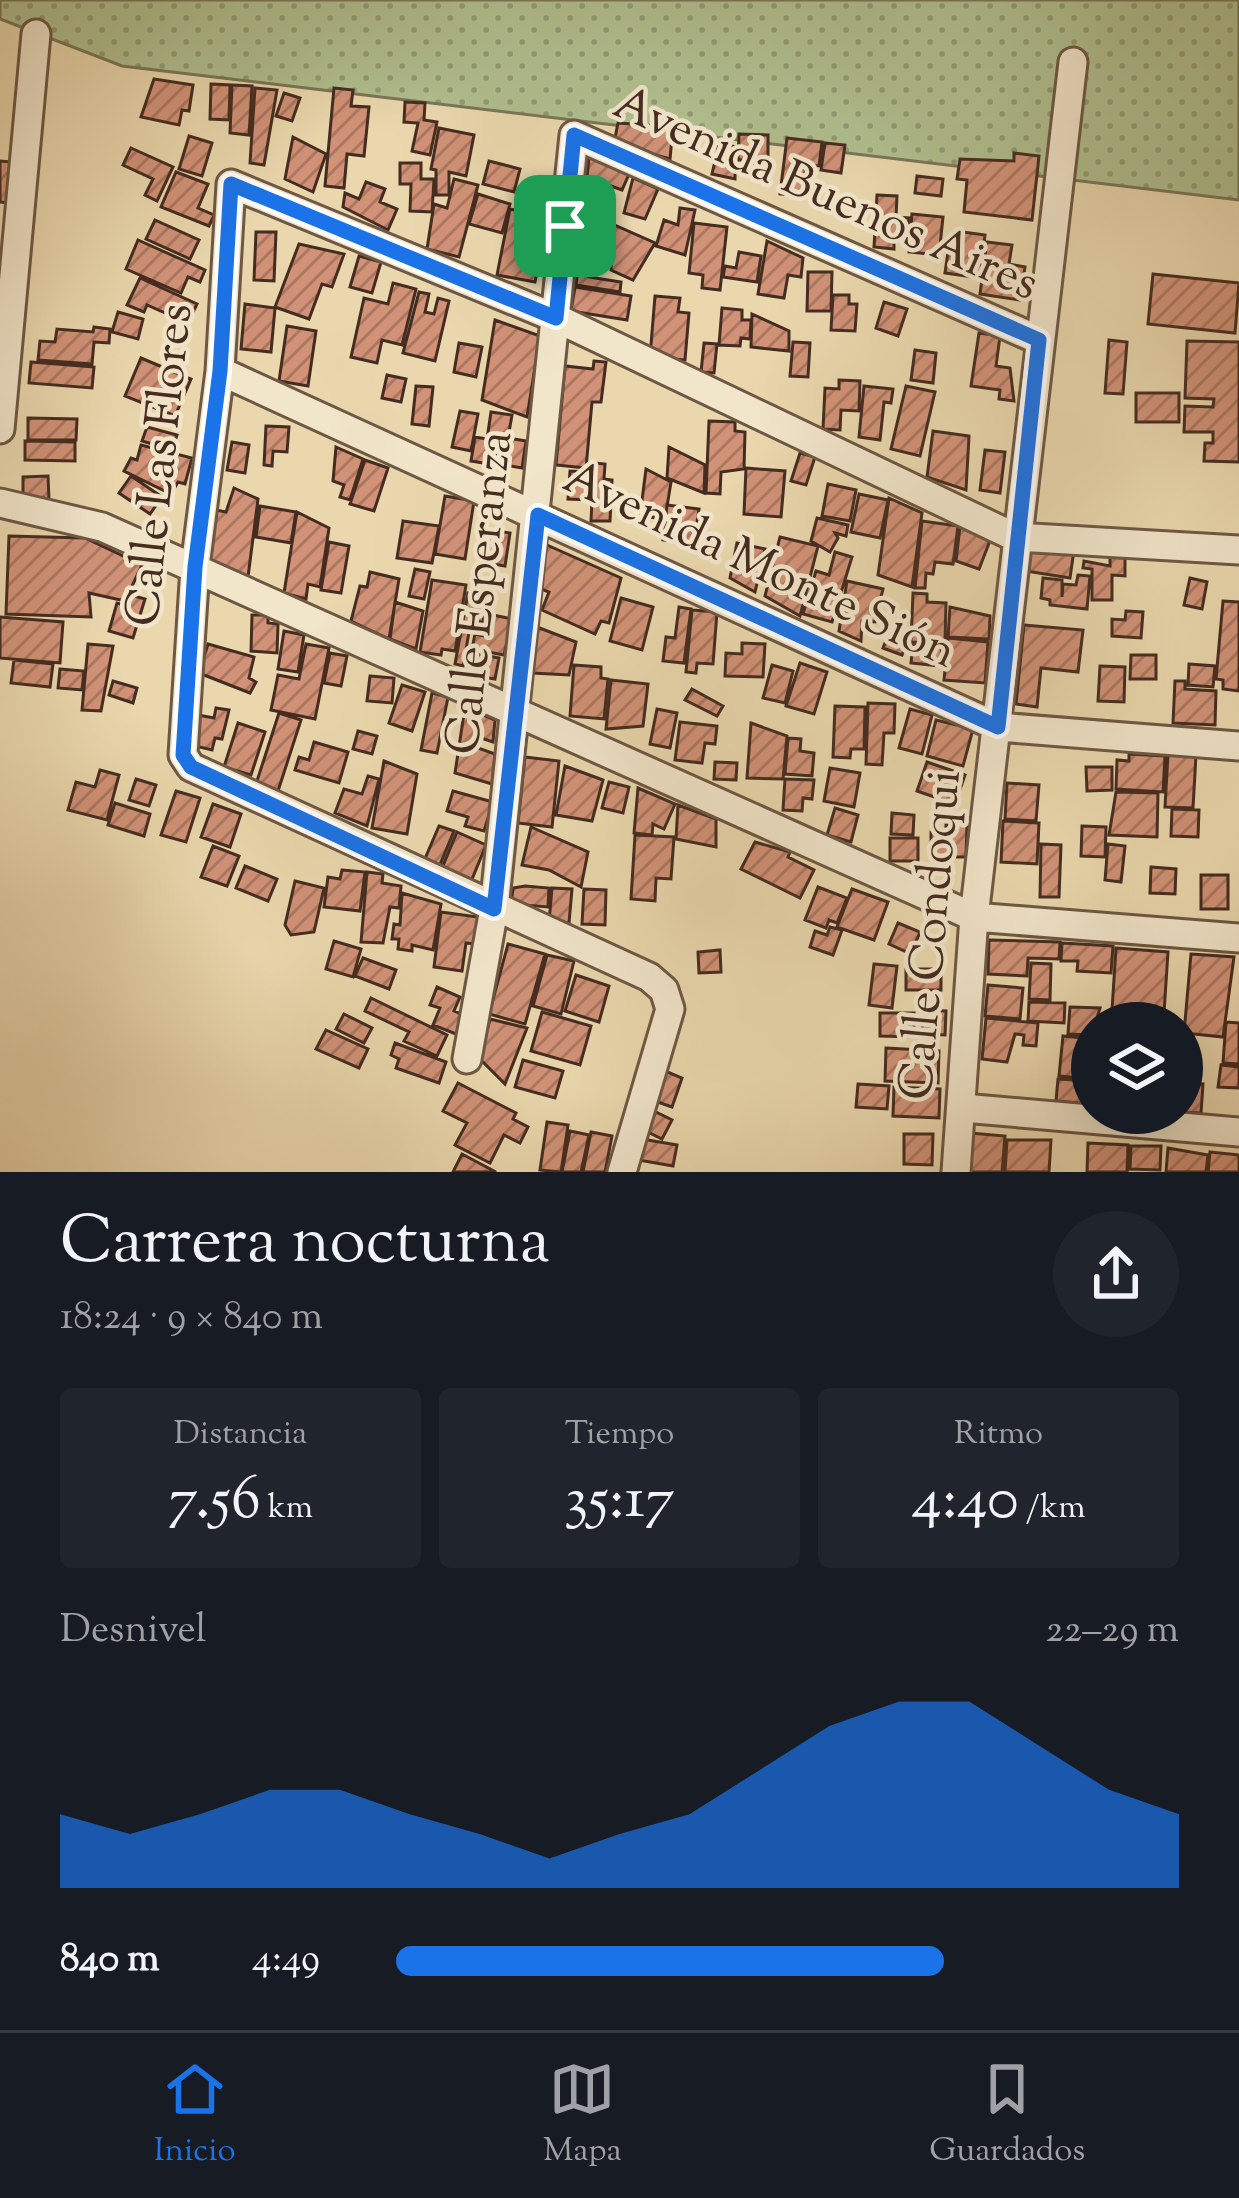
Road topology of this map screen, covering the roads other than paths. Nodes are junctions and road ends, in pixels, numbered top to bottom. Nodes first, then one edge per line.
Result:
1 (35, 34) dead end
2 (1072, 62) dead end
3 (574, 135) joint
4 (6, 275) edge
5 (556, 318) junction
6 (1039, 340) junction
7 (220, 371) junction
8 (0, 429) edge
9 (0, 503) edge
10 (538, 515) junction
11 (1015, 537) junction
12 (1239, 550) edge
13 (195, 567) junction
14 (514, 710) junction
15 (998, 727) junction
16 (1239, 746) edge
17 (494, 909) junction
18 (974, 917) junction
19 (1239, 938) edge
20 (467, 1059) dead end
21 (963, 1108) junction
22 (1239, 1132) edge
23 (622, 1172) edge
24 (956, 1172) edge

1 - 4 street
2 - 6 street, Calle Condoqui
3 - 5 street, Calle Esperanza
3 - 6 street, Avenida Buenos Aires
4 - 8 street
5 - 7 street, Calle Las Flores
5 - 10 street, Calle Esperanza
5 - 11 street
6 - 11 street, Calle Condoqui
7 - 10 street, Avenida Monte Sión
7 - 13 street, Calle Las Flores
9 - 13 street
10 - 14 street, Calle Esperanza
10 - 15 street, Avenida Monte Sión
11 - 12 street
11 - 15 street, Calle Condoqui
13 - 14 street
13 - 17 street, Calle Las Flores
14 - 17 street, Calle Esperanza
14 - 18 street
15 - 16 street
15 - 18 street, Calle Condoqui
17 - 20 street, Calle Esperanza
17 - 23 street
18 - 19 street
18 - 21 street, Calle Condoqui
21 - 22 street
21 - 24 street, Calle Condoqui

